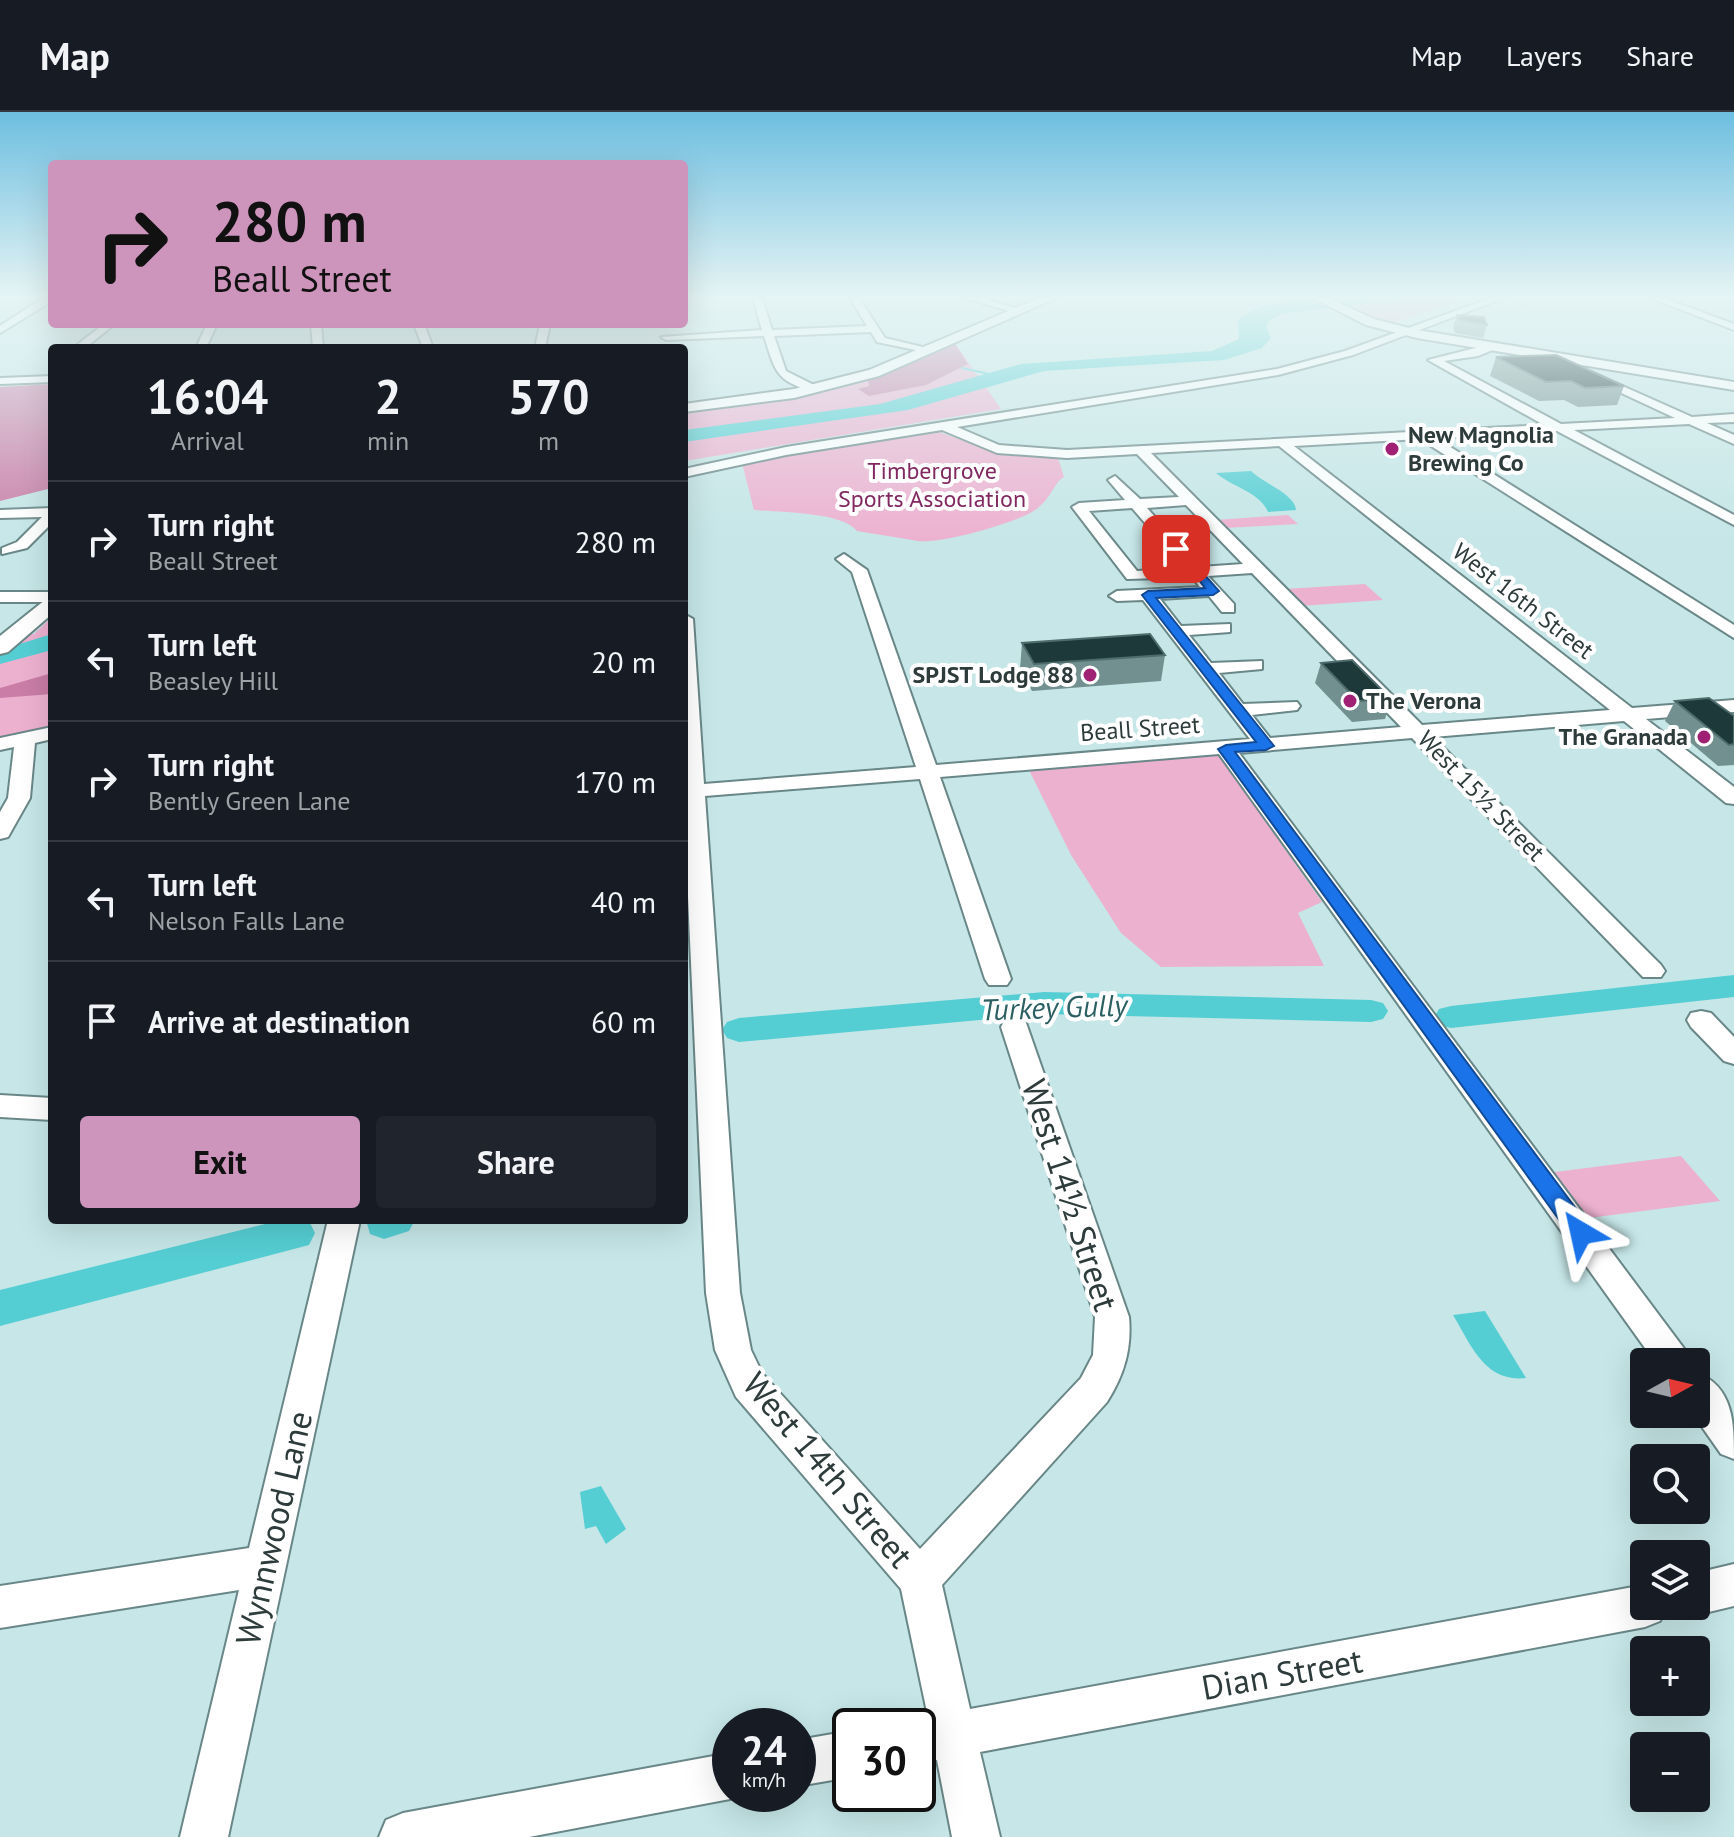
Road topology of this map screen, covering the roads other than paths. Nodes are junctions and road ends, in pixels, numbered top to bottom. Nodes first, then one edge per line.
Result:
1 (793, 378) edge
2 (828, 378) edge
3 (844, 378) edge
4 (1224, 378) edge
5 (1469, 378) edge
6 (1599, 378) edge
7 (1687, 378) edge
8 (48, 379) edge
9 (35, 380) joint
10 (0, 381) edge
11 (806, 386) junction
12 (1734, 386) edge
13 (688, 401) edge
14 (688, 407) edge
15 (1734, 418) edge
16 (1693, 420) junction
17 (941, 426) junction
18 (1559, 427) junction
19 (1423, 435) junction
20 (1734, 440) edge
21 (1281, 442) junction
22 (1140, 450) junction
23 (688, 462) edge
24 (688, 472) edge
25 (1115, 480) dead end
26 (1191, 501) junction
27 (1137, 504) junction
28 (48, 513) edge
29 (0, 514) edge
30 (48, 517) edge
31 (1734, 521) edge
32 (7, 551) dead end
33 (844, 559) dead end
34 (1257, 568) junction
35 (1196, 572) junction
36 (48, 581) edge
37 (1213, 591) junction
38 (1148, 595) junction
39 (1117, 596) dead end
40 (0, 597) edge
41 (28, 597) junction
42 (48, 597) edge
43 (48, 607) edge
44 (1228, 608) dead end
45 (0, 619) edge
46 (1224, 628) dead end
47 (1177, 631) junction
48 (1734, 633) edge
49 (0, 647) edge
50 (1256, 665) dead end
51 (1206, 669) junction
52 (688, 695) edge
53 (1290, 706) dead end
54 (1734, 706) edge
55 (1238, 710) junction
56 (1628, 714) junction
57 (1419, 733) junction
58 (48, 735) edge
59 (0, 744) edge
60 (1266, 746) junction
61 (24, 748) junction
62 (1226, 749) junction
63 (48, 751) edge
64 (0, 762) edge
65 (926, 772) junction
66 (693, 791) junction
67 (1734, 798) edge
68 (0, 832) edge
69 (1652, 971) dead end
70 (998, 979) dead end
71 (1701, 1020) dead end
72 (1015, 1027) dead end
73 (1734, 1054) edge
74 (0, 1106) edge
75 (48, 1109) edge
76 (343, 1224) edge
77 (1666, 1348) edge
78 (1710, 1408) edge
79 (1734, 1441) edge
80 (265, 1566) junction
81 (920, 1579) junction
82 (1734, 1585) edge
83 (1710, 1591) edge
84 (0, 1607) edge
85 (1630, 1609) edge
86 (933, 1708) edge
87 (936, 1738) edge
88 (712, 1779) edge
89 (204, 1837) edge
90 (403, 1837) edge
91 (976, 1837) edge

1 - 11 street
2 - 11 main road
3 - 11 main road
4 - 17 street
5 - 18 street
6 - 16 street
7 - 12 main road
8 - 9 street
9 - 10 street
11 - 13 main road
11 - 14 main road
15 - 16 street
16 - 18 street
16 - 20 street
17 - 22 street
17 - 23 street
17 - 24 street
18 - 19 street
18 - 31 street
19 - 21 street
19 - 48 street
21 - 22 street
21 - 56 street, West 16th Street
22 - 26 street, West 15½ Street
25 - 27 street
26 - 27 street
26 - 34 street, West 15½ Street
27 - 35 street
27 - 35 street
28 - 29 street
30 - 32 street
33 - 65 street
34 - 35 street
34 - 57 street, West 15½ Street
35 - 37 street
36 - 41 main road
37 - 38 street
37 - 44 street
38 - 39 street
38 - 47 street
40 - 41 street
41 - 42 street
41 - 45 main road
43 - 49 main road
46 - 47 street
47 - 51 street
50 - 51 street
51 - 55 street
52 - 66 street, West 14th Street
53 - 55 street
54 - 56 street, Beall Street
55 - 60 street
56 - 57 street, Beall Street
56 - 67 street, West 16th Street
57 - 60 street, Beall Street
57 - 69 street, West 15½ Street
58 - 61 street
59 - 61 street
60 - 62 street, Beall Street
61 - 63 street
61 - 64 street
61 - 68 street
62 - 65 street, Beall Street
62 - 77 street
65 - 66 street, Beall Street
65 - 70 street
66 - 81 street, West 14th Street
71 - 73 street
72 - 81 street, West 14½ Street
74 - 75 street
76 - 80 street, Wynnwood Lane
78 - 79 street
80 - 84 street
80 - 89 street, Wynnwood Lane
81 - 86 street, West 14th Street
82 - 83 street
85 - 87 street, Dian Street
87 - 91 street, West 14th Street
88 - 90 street

